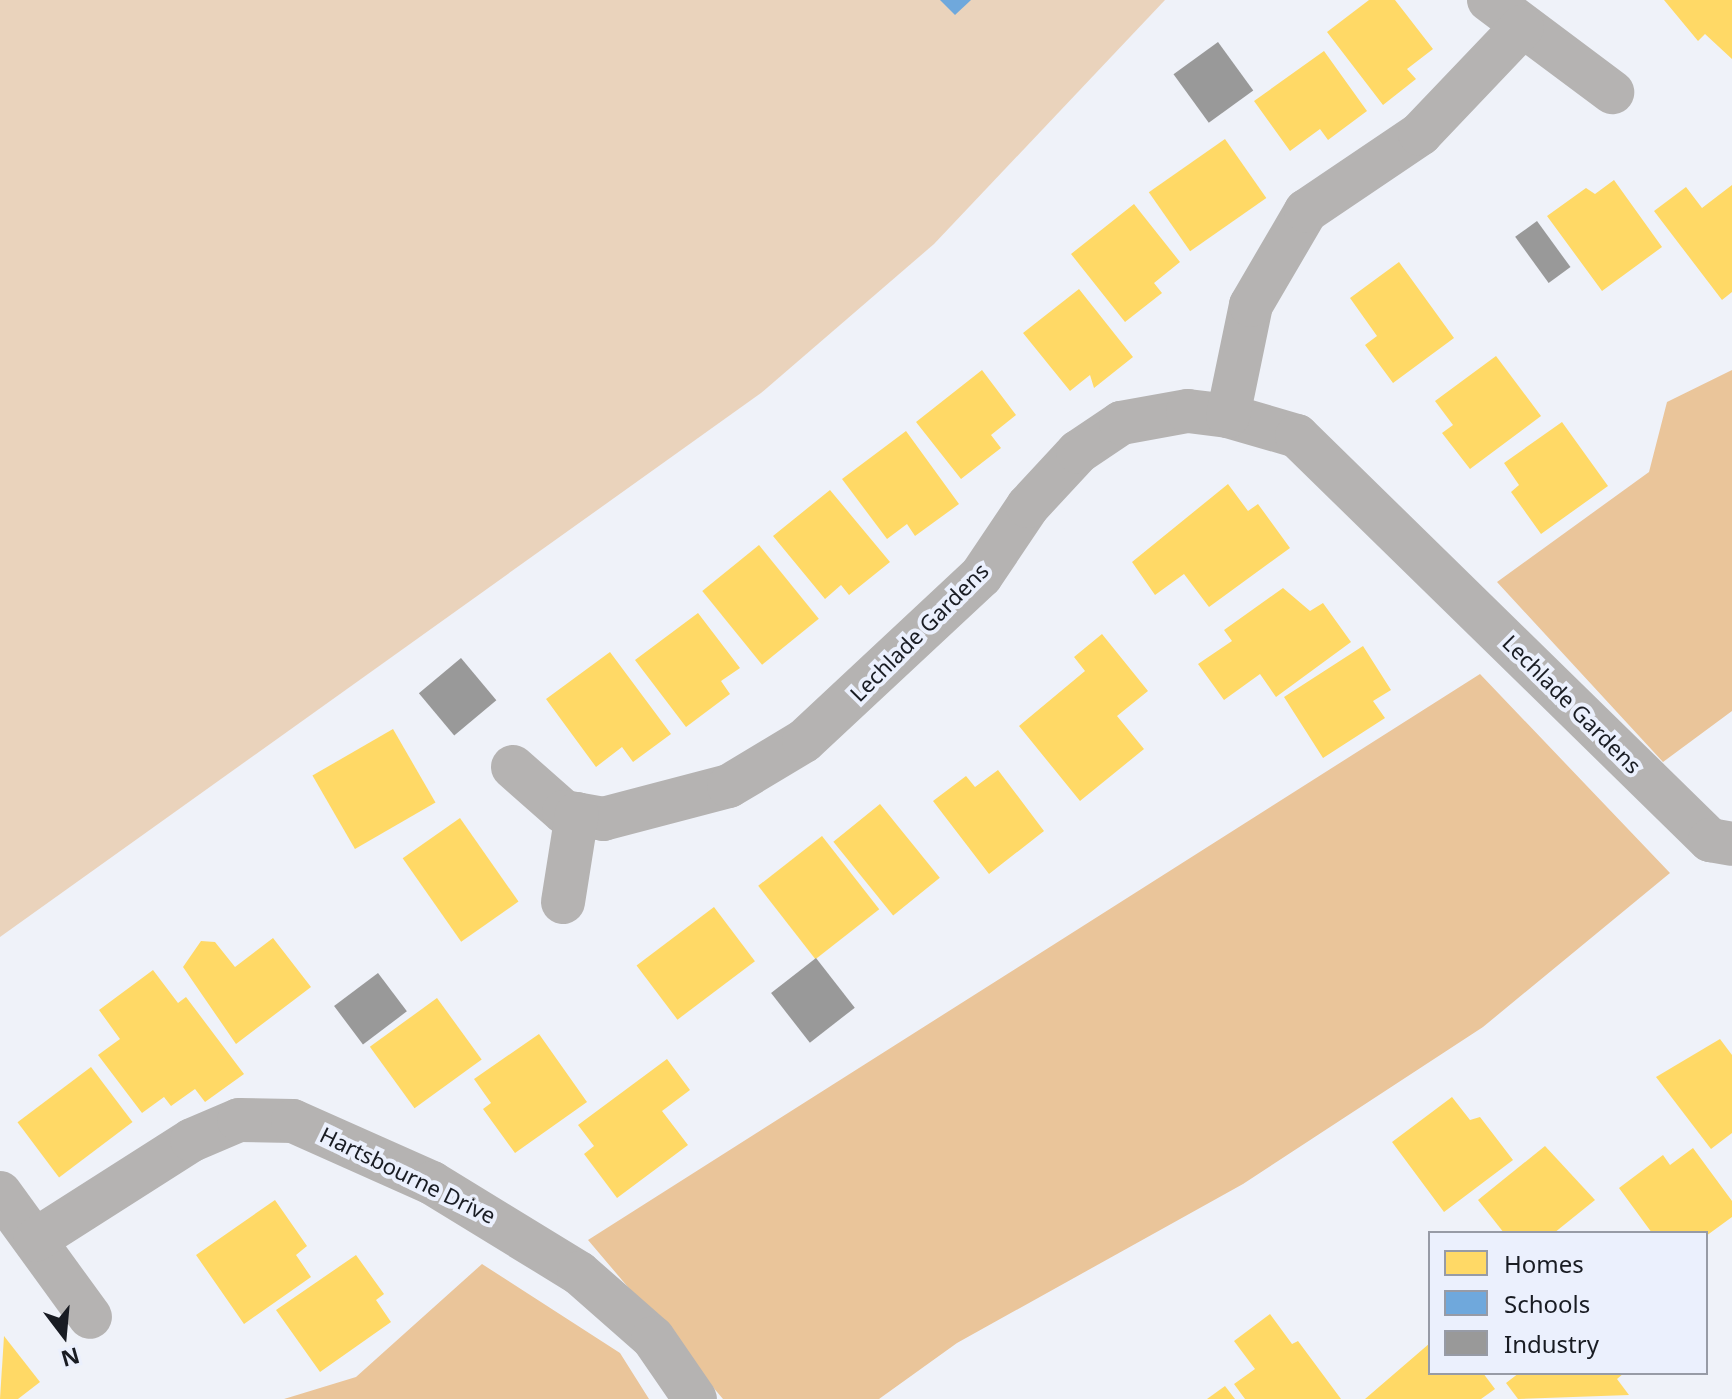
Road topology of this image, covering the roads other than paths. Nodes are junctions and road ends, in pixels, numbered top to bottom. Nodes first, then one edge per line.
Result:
1 (1505, 13) edge
2 (1612, 92) dead end
3 (1228, 416) junction
4 (513, 767) dead end
5 (577, 814) junction
6 (1732, 844) edge
7 (563, 902) dead end
8 (0, 1193) edge
9 (35, 1240) junction
10 (90, 1317) dead end
11 (695, 1399) edge

1 - 2 street
1 - 3 street
3 - 5 street, Lechlade Gardens
3 - 6 street, Lechlade Gardens
4 - 5 street, Lechlade Gardens
5 - 7 street
8 - 9 street
9 - 10 street
9 - 11 street, Hartsbourne Drive

